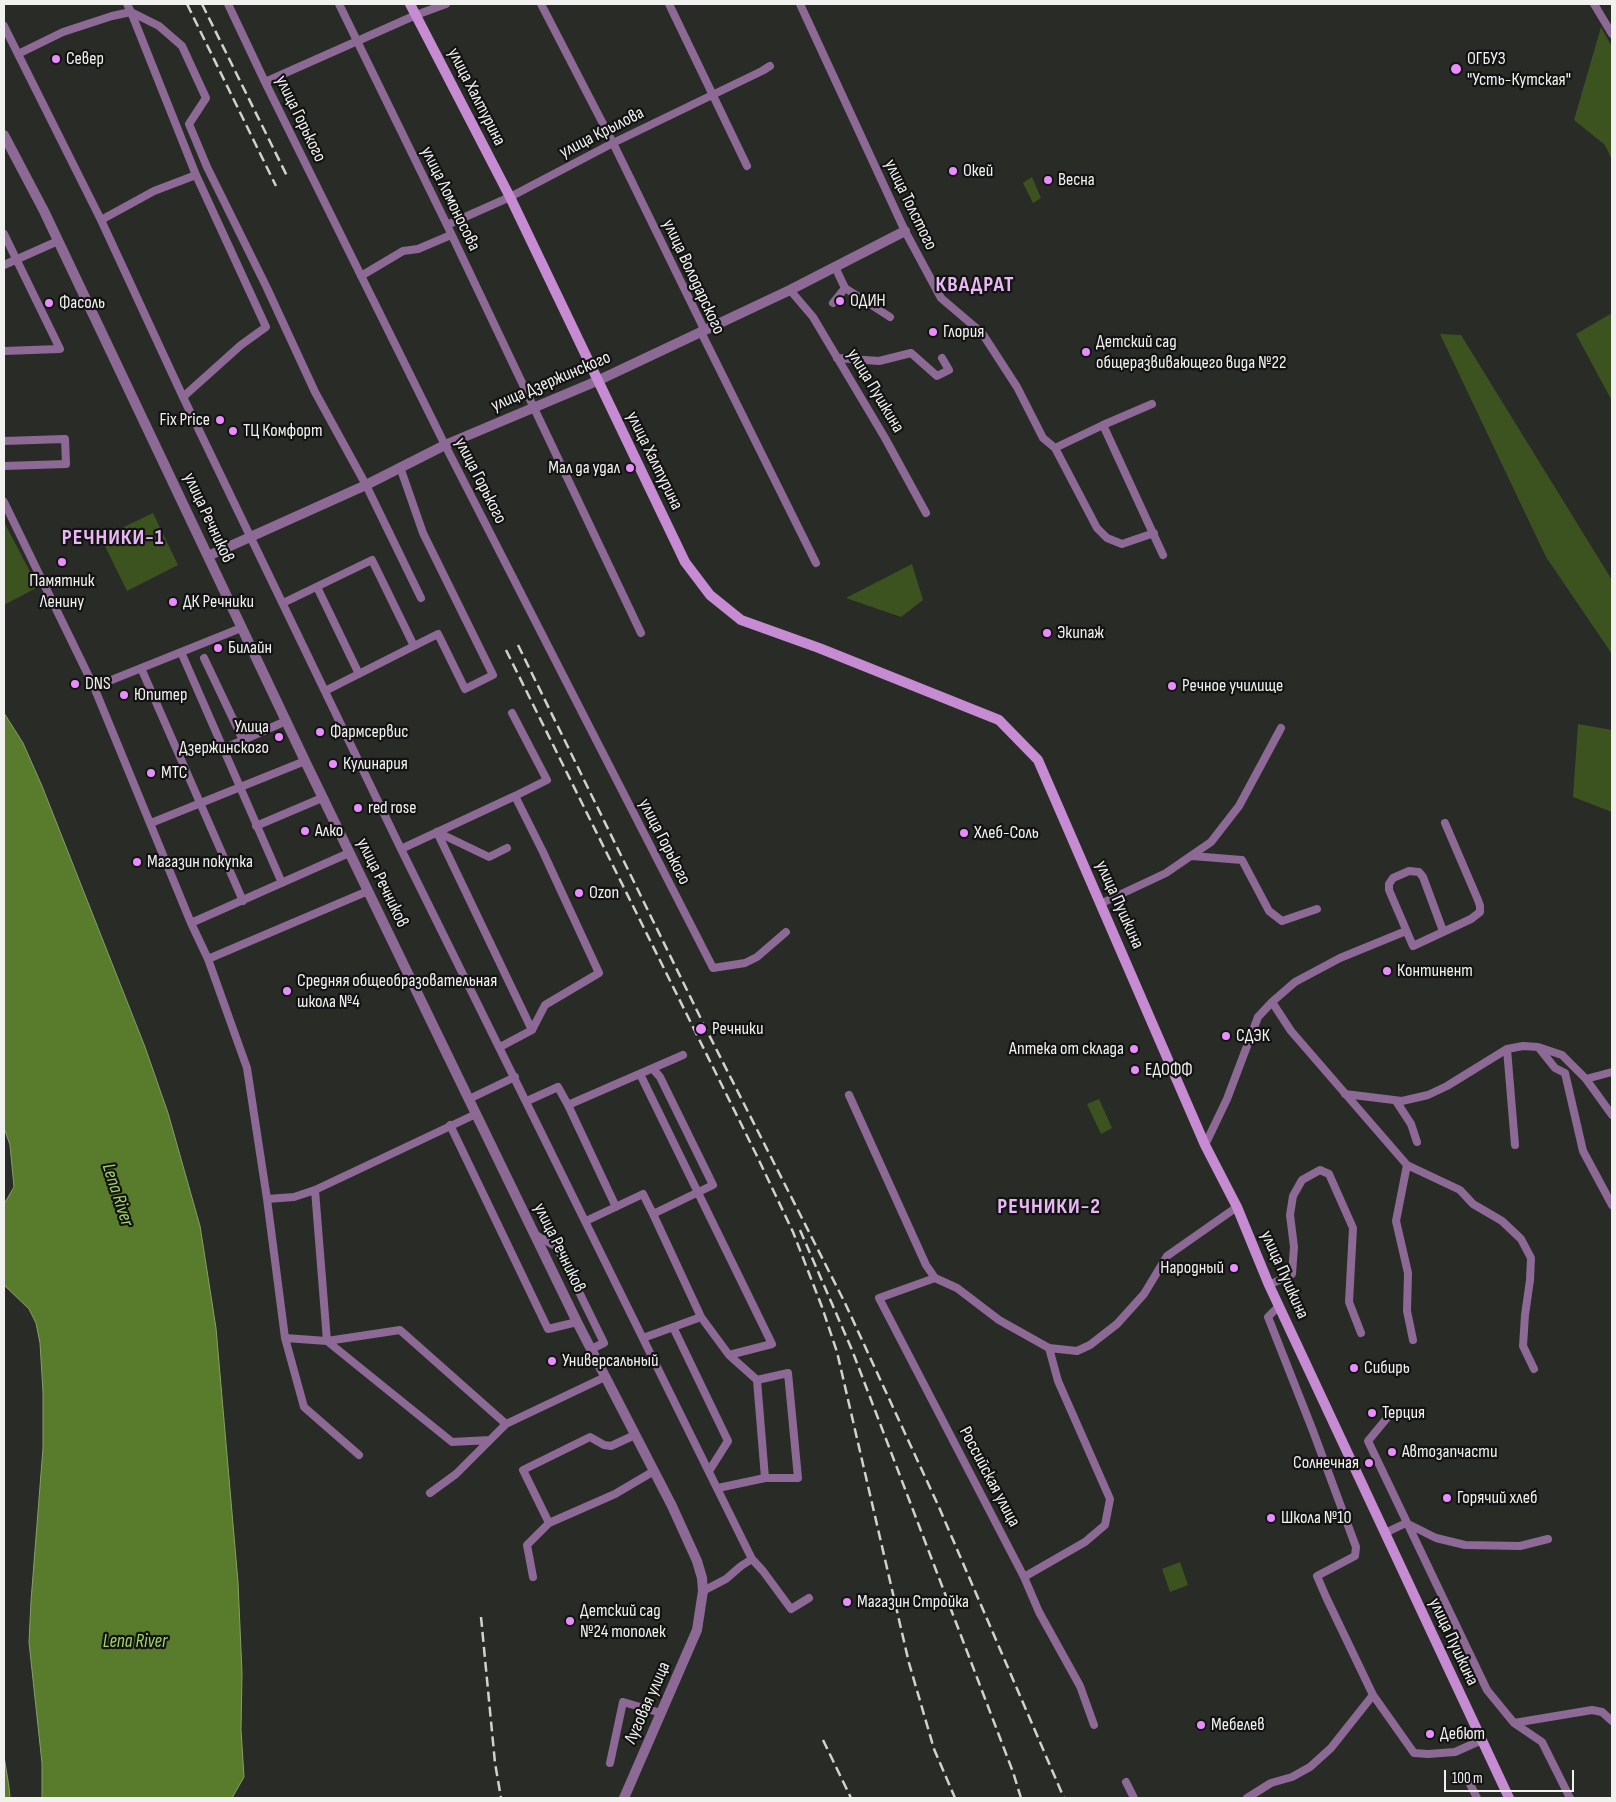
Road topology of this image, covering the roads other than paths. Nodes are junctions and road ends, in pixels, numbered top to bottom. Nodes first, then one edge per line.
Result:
1 (127, 4) edge
2 (228, 4) edge
3 (339, 4) edge
4 (410, 4) edge
5 (446, 4) edge
6 (541, 4) edge
7 (669, 4) edge
8 (800, 4) edge
9 (1594, 4) edge
10 (131, 12) junction
11 (416, 15) junction
12 (4, 26) edge
13 (1612, 34) edge
14 (357, 41) junction
15 (18, 54) junction
16 (770, 66) dead end
17 (265, 82) junction
18 (712, 95) junction
19 (4, 136) edge
20 (613, 143) junction
21 (747, 166) dead end
22 (196, 175) junction
23 (510, 197) junction
24 (101, 220) junction
25 (447, 226) junction
26 (905, 232) junction
27 (4, 234) edge
28 (451, 235) junction
29 (58, 242) junction
30 (18, 259) junction
31 (4, 265) edge
32 (835, 267) junction
33 (361, 276) junction
34 (845, 288) junction
35 (790, 290) junction
36 (833, 303) dead end
37 (890, 317) dead end
38 (701, 332) junction
39 (4, 351) edge
40 (837, 358) junction
41 (942, 358) dead end
42 (598, 381) junction
43 (184, 397) junction
44 (1152, 404) dead end
45 (534, 409) junction
46 (1102, 424) junction
47 (4, 441) edge
48 (445, 445) junction
49 (1055, 448) junction
50 (4, 466) edge
51 (400, 467) junction
52 (366, 485) junction
53 (4, 502) edge
54 (926, 513) dead end
55 (1154, 533) junction
56 (250, 535) junction
57 (1163, 555) dead end
58 (208, 556) junction
59 (816, 563) dead end
60 (317, 586) junction
61 (421, 598) dead end
62 (283, 603) junction
63 (241, 628) junction
64 (641, 633) dead end
65 (414, 646) junction
66 (180, 652) junction
67 (204, 658) dead end
68 (141, 668) junction
69 (359, 674) junction
70 (94, 687) junction
71 (325, 691) junction
72 (512, 713) dead end
73 (286, 721) junction
74 (1281, 728) dead end
75 (243, 740) junction
76 (223, 749) junction
77 (1038, 760) joint
78 (305, 761) junction
79 (239, 788) junction
80 (515, 796) junction
81 (322, 798) junction
82 (200, 804) junction
83 (151, 823) junction
84 (1445, 823) dead end
85 (256, 826) junction
86 (437, 832) junction
87 (507, 848) dead end
88 (401, 849) junction
89 (350, 853) junction
90 (1192, 856) junction
91 (282, 883) junction
92 (368, 891) junction
93 (243, 901) junction
94 (1100, 904) junction
95 (1317, 909) dead end
96 (191, 922) junction
97 (1406, 931) junction
98 (1443, 931) junction
99 (786, 932) dead end
100 (208, 959) junction
101 (1272, 1002) junction
102 (532, 1030) junction
103 (500, 1047) junction
104 (1538, 1047) junction
105 (1507, 1049) junction
106 (683, 1055) dead end
107 (653, 1069) junction
108 (1612, 1072) edge
109 (640, 1074) junction
110 (515, 1077) junction
111 (1586, 1079) junction
112 (1344, 1094) junction
113 (849, 1095) dead end
114 (469, 1100) junction
115 (527, 1101) junction
116 (1396, 1101) junction
117 (568, 1105) junction
118 (476, 1114) junction
119 (1612, 1115) edge
120 (450, 1125) junction
121 (1417, 1142) dead end
122 (1205, 1145) junction
123 (1515, 1145) dead end
124 (1407, 1165) junction
125 (315, 1190) junction
126 (698, 1193) junction
127 (267, 1199) junction
128 (1612, 1205) edge
129 (616, 1207) junction
130 (1237, 1208) junction
131 (653, 1214) junction
132 (586, 1221) junction
133 (534, 1234) junction
134 (936, 1278) junction
135 (1269, 1285) junction
136 (1279, 1306) junction
137 (701, 1317) junction
138 (577, 1322) junction
139 (673, 1327) junction
140 (1361, 1333) dead end
141 (285, 1338) junction
142 (644, 1338) junction
143 (1413, 1340) dead end
144 (327, 1341) junction
145 (1049, 1348) junction
146 (591, 1349) junction
147 (729, 1355) junction
148 (1534, 1369) dead end
149 (605, 1377) junction
150 (757, 1380) junction
151 (1392, 1412) dead end
152 (506, 1424) junction
153 (635, 1435) junction
154 (490, 1440) junction
155 (359, 1455) dead end
156 (654, 1471) junction
157 (709, 1471) junction
158 (765, 1478) junction
159 (718, 1488) junction
160 (430, 1493) dead end
161 (549, 1523) junction
162 (1406, 1523) junction
163 (1385, 1534) junction
164 (1548, 1539) dead end
165 (752, 1559) junction
166 (533, 1577) dead end
167 (1024, 1577) junction
168 (703, 1591) junction
169 (809, 1598) dead end
170 (1373, 1695) junction
171 (661, 1713) junction
172 (1612, 1721) edge
173 (1514, 1723) junction
174 (1094, 1725) dead end
175 (1482, 1740) junction
176 (610, 1763) dead end
177 (1126, 1782) dead end
178 (1470, 1784) dead end
179 (624, 1798) edge
180 (1134, 1798) edge
181 (1247, 1798) edge
182 (1477, 1798) edge
183 (1509, 1798) edge
184 (1570, 1798) edge

1 - 10 street
2 - 17 street, улица Горького
3 - 14 street, улица Ломоносова
4 - 11 main road, улица Халтурина
5 - 11 street
6 - 20 street, улица Володарского
7 - 18 street
8 - 26 street, улица Толстого
9 - 13 street
10 - 15 street
10 - 22 street
10 - 52 street
11 - 14 street
11 - 23 main road, улица Халтурина
12 - 15 street
14 - 17 street
14 - 25 street, улица Ломоносова
15 - 24 street
16 - 18 street, улица Крылова
17 - 33 street, улица Горького
18 - 20 street, улица Крылова
18 - 21 street
19 - 29 street, улица Речников
20 - 23 street, улица Крылова
20 - 38 street, улица Володарского
22 - 24 street
22 - 43 street
23 - 25 street, улица Крылова
23 - 42 main road, улица Халтурина
24 - 43 street
25 - 28 street, улица Ломоносова
26 - 32 street, улица Дзержинского
26 - 49 street, улица Толстого
27 - 30 street
28 - 33 street
28 - 45 street, улица Ломоносова
29 - 30 street
29 - 58 street, улица Речников
30 - 31 street
30 - 39 street
32 - 34 street
32 - 35 street, улица Дзержинского
33 - 48 street, улица Горького
34 - 36 street
34 - 37 street
35 - 38 street, улица Дзержинского
35 - 40 street, улица Пушкина
38 - 42 street, улица Дзержинского
38 - 59 street, улица Володарского
40 - 41 street
40 - 54 street, улица Пушкина
42 - 45 street, улица Дзержинского
42 - 77 main road, улица Халтурина
43 - 56 street
44 - 46 street
45 - 48 street, улица Дзержинского
45 - 64 street, улица Ломоносова
46 - 49 street
46 - 55 street
47 - 50 street
48 - 51 street, улица Дзержинского
48 - 99 street, улица Горького
49 - 55 street, улица Толстого
51 - 52 street, улица Дзержинского
51 - 65 street
52 - 56 street, улица Дзержинского
52 - 61 street
53 - 70 street
55 - 57 street
56 - 58 street, улица Дзержинского
56 - 62 street
58 - 63 street, улица Речников
60 - 62 street
60 - 65 street
60 - 69 street
62 - 71 street
63 - 66 street
63 - 73 street, улица Речников
65 - 69 street
66 - 68 street
66 - 76 street
67 - 75 street
68 - 70 street
68 - 82 street
69 - 71 street
70 - 83 street
71 - 88 street
72 - 80 street
73 - 75 street
73 - 78 street, улица Речников
74 - 90 street
75 - 76 street
76 - 79 street
77 - 94 main road, улица Пушкина
78 - 79 street
78 - 81 street, улица Речников
79 - 82 street
79 - 85 street
80 - 86 street
80 - 102 street
81 - 85 street
81 - 89 street, улица Речников
82 - 83 street
82 - 93 street
83 - 96 street
84 - 98 street
85 - 91 street
86 - 87 street
86 - 88 street
86 - 102 street
88 - 103 street
89 - 91 street
89 - 92 street, улица Речников
90 - 94 street
90 - 95 street
91 - 93 street
92 - 100 street
92 - 114 street, улица Речников
93 - 96 street
94 - 122 main road, улица Пушкина
96 - 100 street
97 - 98 street
97 - 98 street
97 - 101 street
100 - 127 street
101 - 112 street
101 - 122 street
102 - 103 street
103 - 110 street
104 - 105 street
104 - 111 street
104 - 128 street
105 - 116 street
105 - 123 street
106 - 107 street
107 - 109 street
107 - 126 street
108 - 111 street
109 - 117 street
109 - 126 street
110 - 114 street
110 - 115 street
111 - 119 street
112 - 116 street
112 - 124 street
113 - 134 street
114 - 118 street, улица Речников
115 - 117 street
115 - 132 street
116 - 121 street
117 - 129 street
118 - 120 street
118 - 133 street, улица Речников
120 - 125 street
120 - 138 street
122 - 130 main road, улица Пушкина
124 - 143 street
124 - 148 street
125 - 127 street
125 - 144 street
126 - 131 street
126 - 147 street
127 - 141 street
129 - 131 street
129 - 132 street
130 - 135 main road, улица Пушкина
130 - 145 street
131 - 137 street
132 - 142 street
133 - 138 street, улица Речников
133 - 146 street
134 - 145 street
134 - 167 street, Российская улица
135 - 136 main road, улица Пушкина
135 - 140 street
136 - 163 main road, улица Пушкина
136 - 170 street
137 - 139 street
137 - 147 street
138 - 146 street, улица Речников
139 - 142 street
139 - 157 street
141 - 144 street
141 - 155 street
142 - 157 street
144 - 152 street
144 - 154 street
145 - 167 street
146 - 149 street, улица Речников
147 - 150 street
149 - 152 street
149 - 153 street, улица Речников
150 - 158 street
150 - 158 street
151 - 162 street
152 - 154 street
153 - 156 street, улица Речников
153 - 161 street
154 - 160 street
156 - 161 street
156 - 168 street, улица Речников
157 - 159 street
158 - 159 street
159 - 165 street
161 - 166 street
162 - 163 street
162 - 164 street
162 - 173 street
163 - 175 main road, улица Пушкина
165 - 168 street
165 - 169 street
167 - 174 street, Российская улица
168 - 171 street, Луговая улица
170 - 175 street
170 - 181 street
171 - 176 street
171 - 179 street, Луговая улица
172 - 173 street
173 - 184 street
175 - 183 main road, улица Пушкина
177 - 180 street
178 - 182 street

